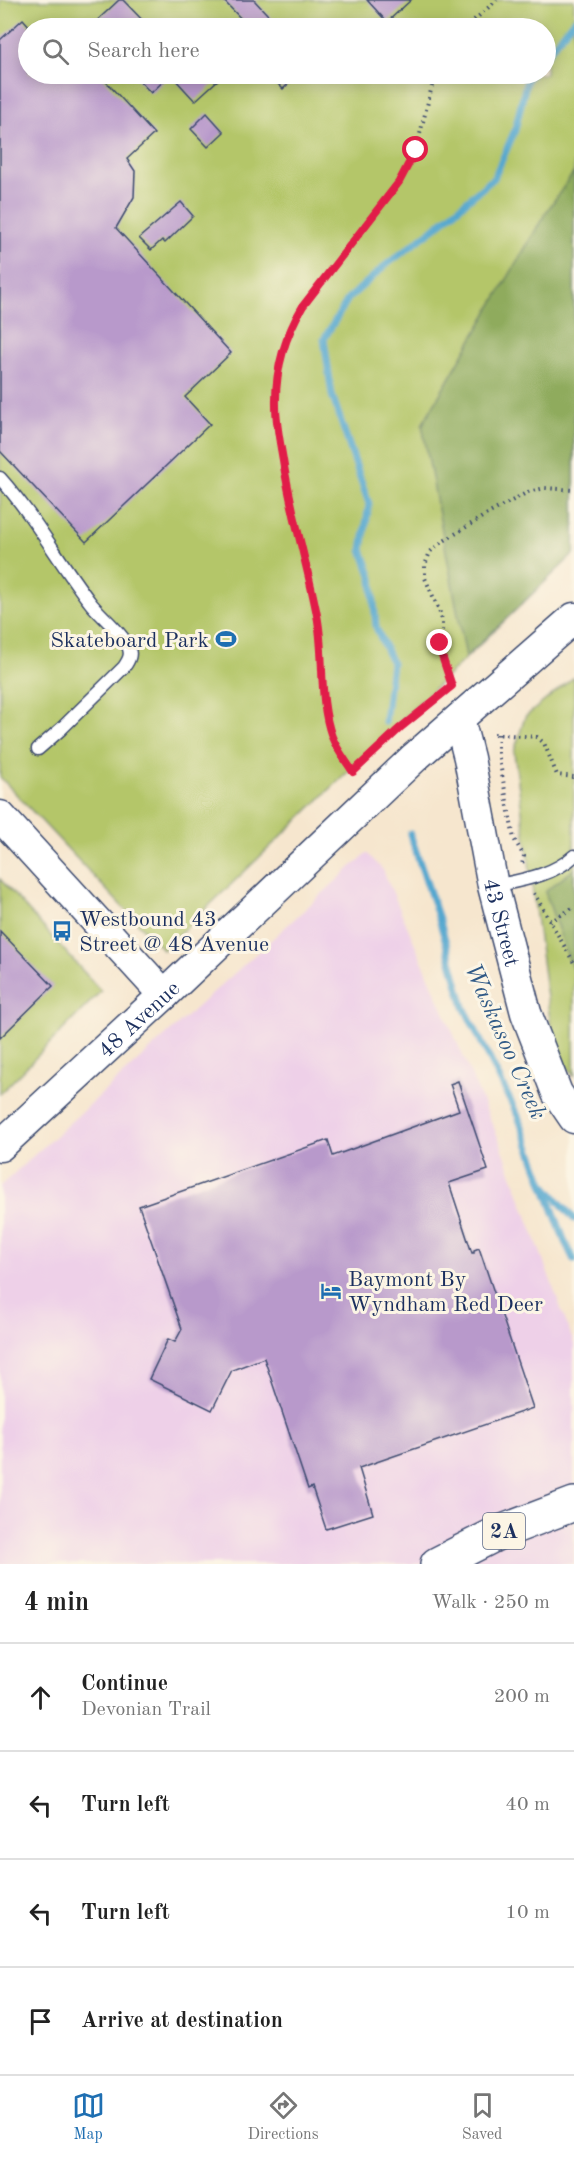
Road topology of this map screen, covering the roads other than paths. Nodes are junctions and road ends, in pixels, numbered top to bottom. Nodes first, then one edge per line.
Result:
1 (0, 478) edge
2 (574, 618) edge
3 (459, 719) junction
4 (38, 749) dead end
5 (0, 816) edge
6 (574, 856) edge
7 (493, 886) junction
8 (164, 995) junction
9 (574, 1118) edge
10 (0, 1146) edge
11 (574, 1504) edge
12 (437, 1564) edge

1 - 4 lane
2 - 3 street, 48 Avenue
3 - 7 street, 43 Street
3 - 8 street, 48 Avenue
5 - 8 street
6 - 7 lane
7 - 9 street, 43 Street
8 - 10 street, 48 Avenue
11 - 12 main road, 2A

